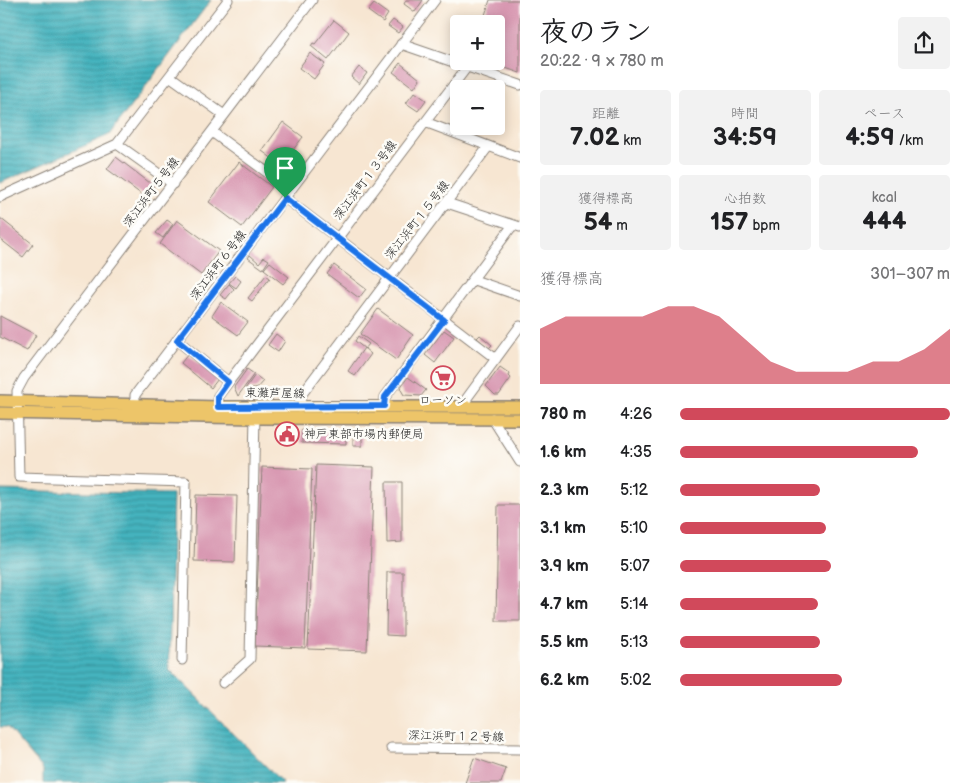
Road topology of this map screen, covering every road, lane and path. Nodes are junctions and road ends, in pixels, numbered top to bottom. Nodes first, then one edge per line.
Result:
1 (228, 0) edge
2 (312, 0) edge
3 (435, 0) edge
4 (401, 44) junction
5 (450, 61) edge
6 (465, 70) edge
7 (476, 70) edge
8 (170, 77) junction
9 (520, 85) edge
10 (224, 115) junction
11 (425, 122) junction
12 (212, 132) junction
13 (117, 144) junction
14 (488, 147) junction
15 (520, 158) edge
16 (173, 184) junction
17 (288, 194) junction
18 (0, 197) edge
19 (447, 203) junction
20 (517, 226) edge
21 (337, 239) junction
22 (388, 278) junction
23 (474, 280) junction
24 (520, 296) edge
25 (444, 320) junction
26 (520, 326) edge
27 (177, 340) junction
28 (496, 359) junction
29 (228, 382) junction
30 (0, 401) edge
31 (17, 401) junction
32 (135, 404) junction
33 (255, 406) junction
34 (384, 406) junction
35 (467, 406) junction
36 (218, 407) junction
37 (520, 407) edge
38 (299, 408) junction
39 (0, 413) edge
40 (18, 413) junction
41 (255, 418) junction
42 (492, 418) junction
43 (520, 419) edge
44 (520, 462) edge
45 (182, 660) dead end
46 (223, 683) dead end
47 (391, 748) dead end
48 (520, 749) edge

1 - 8 street
2 - 10 street, 深江浜町５号線
3 - 4 street, 深江浜町６号線
4 - 5 street
4 - 17 street, 深江浜町６号線
6 - 11 street, 深江浜町１３号線
7 - 9 street
8 - 10 street
8 - 13 street
10 - 12 street, 深江浜町５号線
11 - 14 street
11 - 21 street, 深江浜町１３号線
12 - 16 street, 深江浜町５号線
12 - 17 street
13 - 16 street
13 - 18 street
14 - 15 street
14 - 19 street, 深江浜町１５号線
16 - 31 street, 深江浜町５号線
17 - 21 street
17 - 27 street, 深江浜町６号線
19 - 20 street
19 - 22 street, 深江浜町１５号線
20 - 23 street
21 - 22 street
21 - 29 street, 深江浜町１３号線
22 - 25 street
22 - 38 street, 深江浜町１５号線
23 - 24 street
23 - 25 street
25 - 28 street
25 - 34 street
26 - 28 street
27 - 29 street
27 - 32 street, 深江浜町６号線
28 - 35 street
29 - 36 street, 深江浜町１３号線
30 - 31 main road, 東灘芦屋線
31 - 32 main road, 東灘芦屋線
31 - 40 street
32 - 36 main road, 東灘芦屋線
33 - 36 main road, 東灘芦屋線
33 - 38 main road, 東灘芦屋線
33 - 41 street
34 - 35 main road, 東灘芦屋線
34 - 38 main road, 東灘芦屋線
35 - 37 main road, 東灘芦屋線
39 - 40 main road, 東灘芦屋線
40 - 41 main road, 東灘芦屋線
40 - 45 street
41 - 42 main road, 東灘芦屋線
41 - 46 street
42 - 43 main road, 東灘芦屋線
42 - 44 street
47 - 48 street, 深江浜町１２号線

